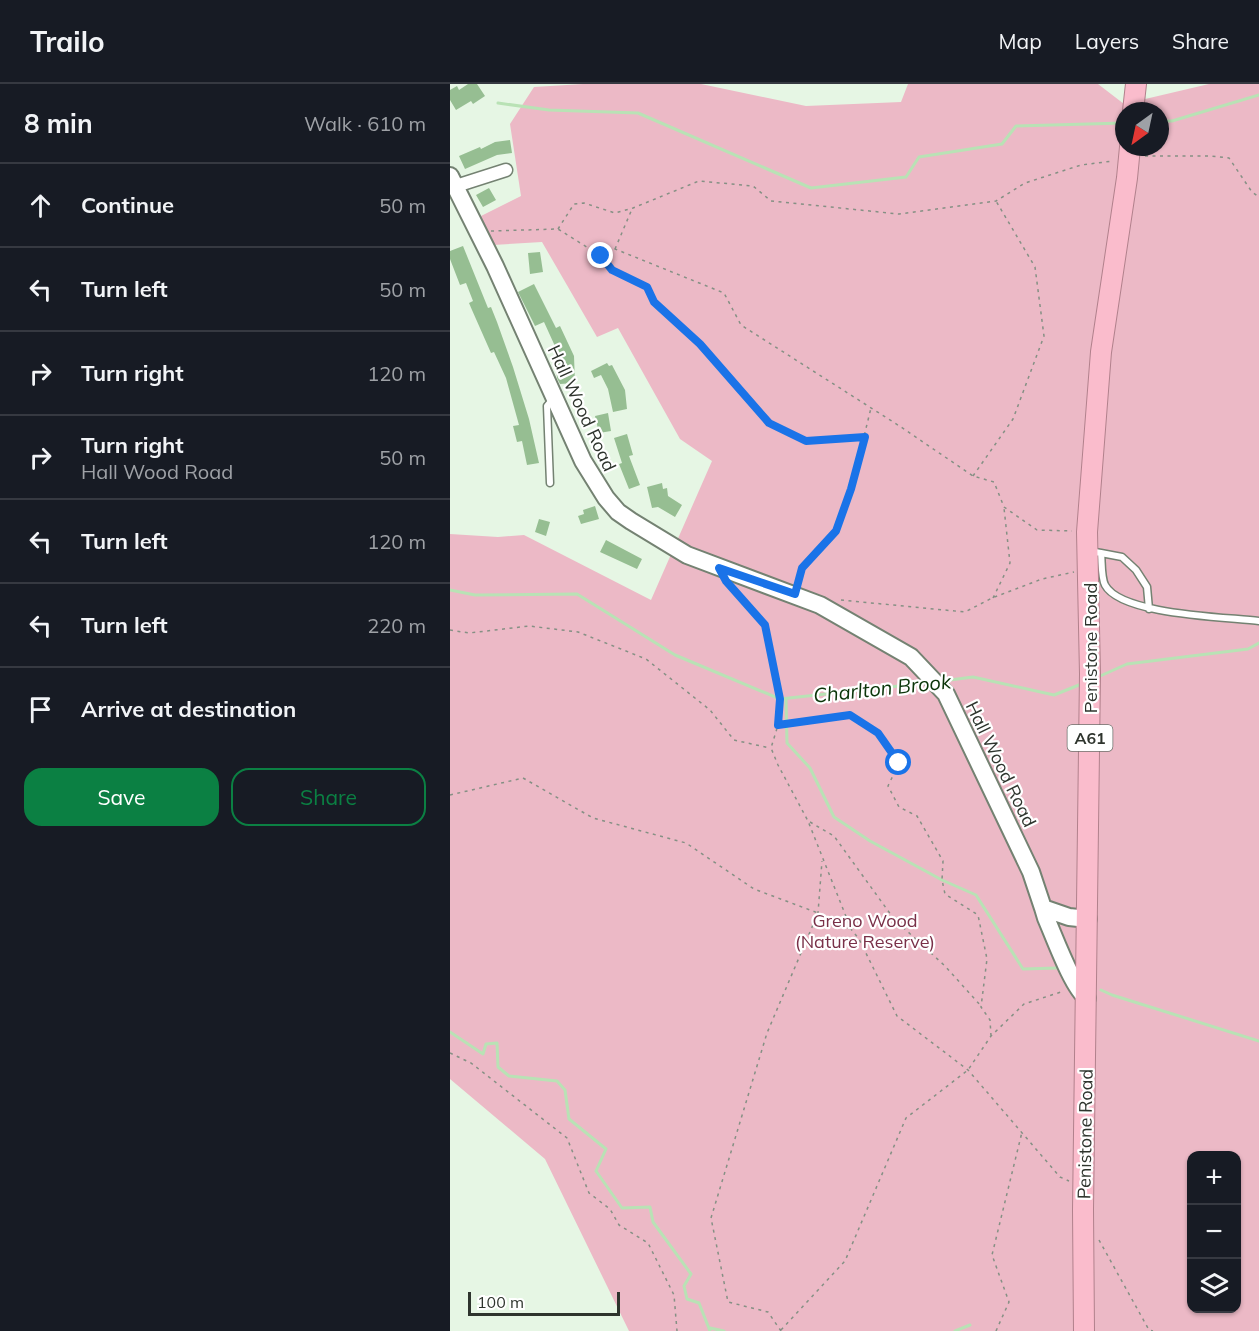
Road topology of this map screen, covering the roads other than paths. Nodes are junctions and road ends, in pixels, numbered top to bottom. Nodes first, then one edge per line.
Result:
1 (1136, 84) edge
2 (1134, 102) edge
3 (1129, 156) edge
4 (506, 170) dead end
5 (453, 181) edge
6 (554, 398) junction
7 (550, 483) dead end
8 (1092, 551) junction
9 (1149, 609) junction
10 (1259, 621) edge
11 (1043, 908) junction
12 (1088, 919) junction
13 (1082, 990) junction
14 (1084, 1331) edge

1 - 2 highway
3 - 8 highway, Penistone Road / A61
4 - 5 street
5 - 6 main road, Hall Wood Road
6 - 7 lane
6 - 11 main road, Hall Wood Road
8 - 9 lane
8 - 9 lane
8 - 12 highway, Penistone Road / A61
9 - 10 lane
11 - 12 main road
11 - 13 main road, Hall Wood Road
12 - 13 highway, Penistone Road / A61
13 - 14 highway, Penistone Road / A61

